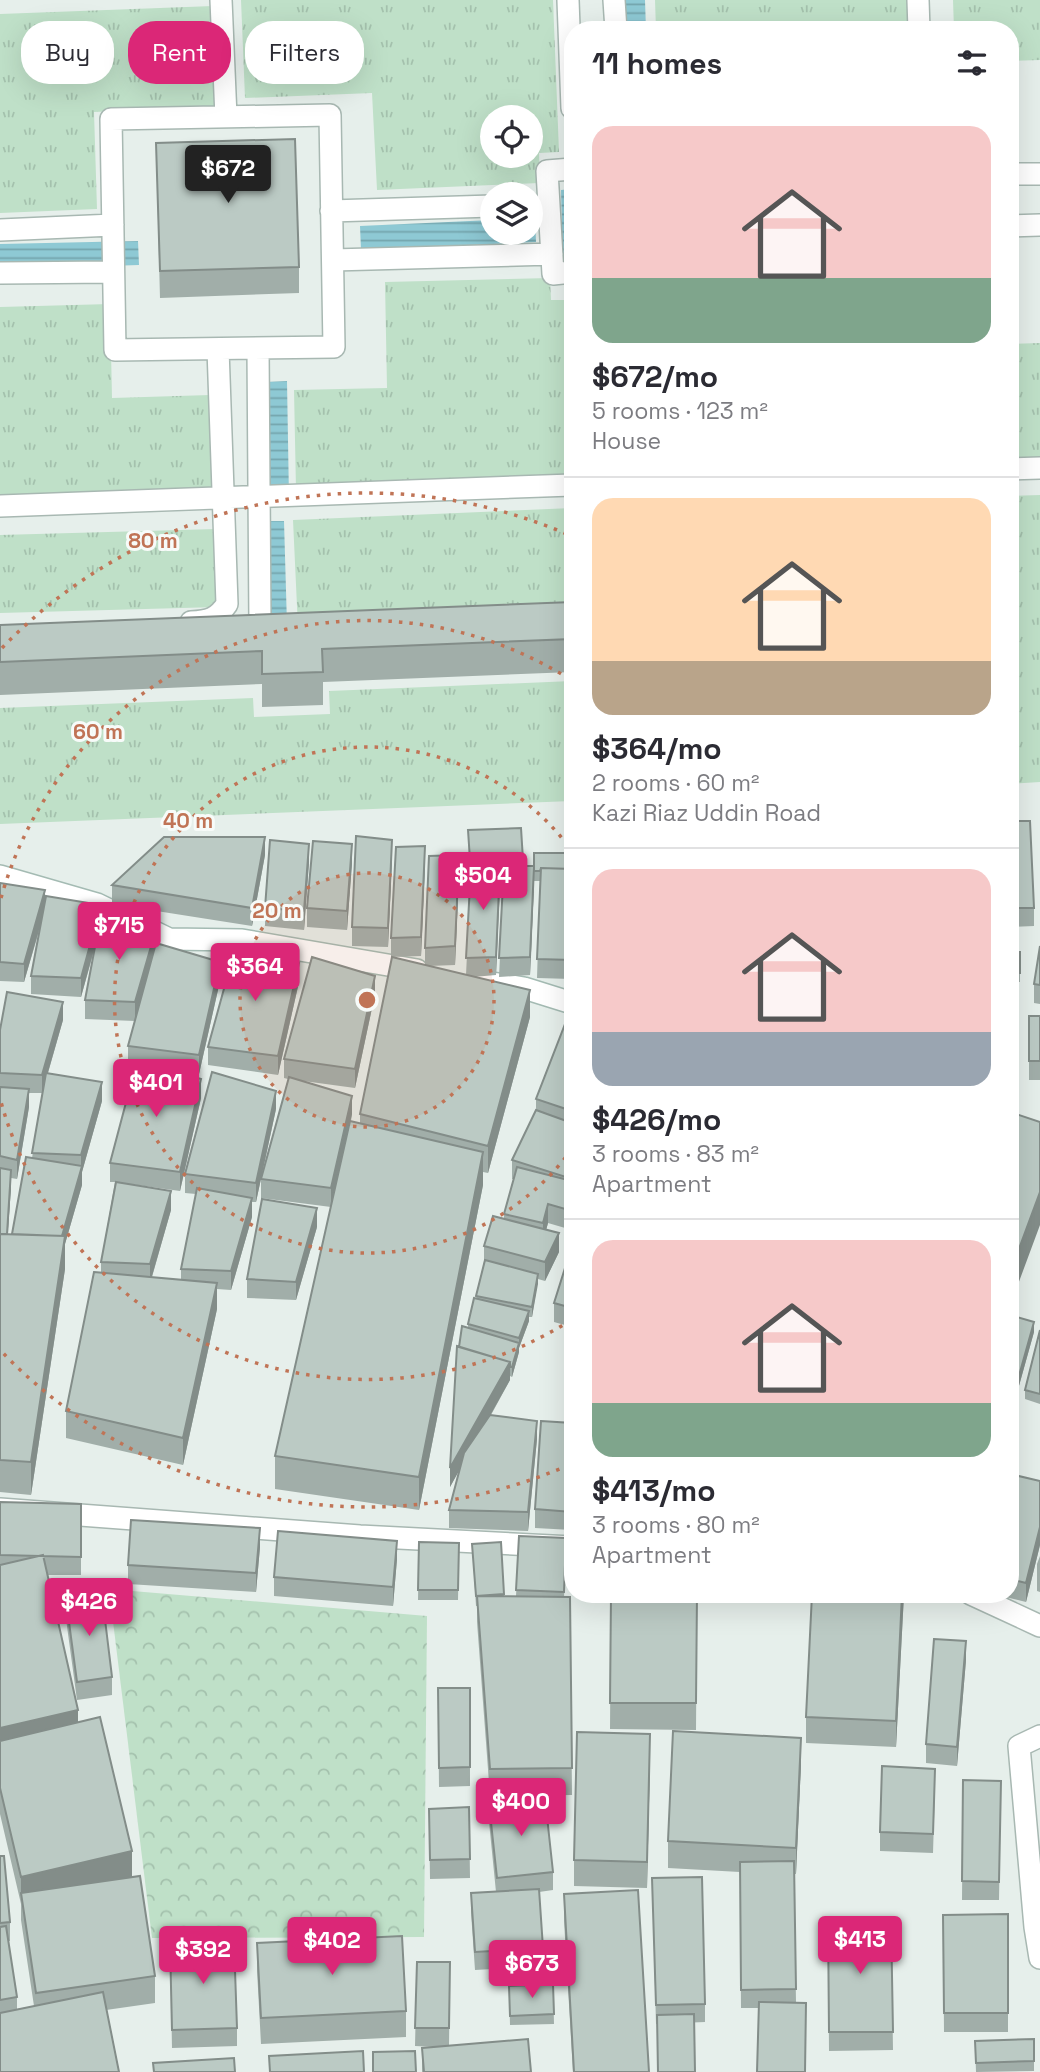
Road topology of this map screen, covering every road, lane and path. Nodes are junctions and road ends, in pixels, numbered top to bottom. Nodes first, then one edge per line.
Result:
1 (221, 0) edge
2 (568, 0) edge
3 (614, 0) edge
4 (918, 0) edge
5 (569, 21) edge
6 (615, 21) edge
7 (919, 21) edge
8 (226, 117) junction
9 (564, 170) edge
10 (1019, 174) edge
11 (1040, 174) edge
12 (543, 190) edge
13 (480, 206) edge
14 (331, 211) junction
15 (543, 217) edge
16 (113, 225) junction
17 (1040, 225) edge
18 (1019, 226) edge
19 (0, 230) edge
20 (552, 254) junction
21 (333, 260) junction
22 (112, 272) junction
23 (0, 273) edge
24 (564, 273) edge
25 (258, 348) junction
26 (218, 349) junction
27 (1040, 468) edge
28 (1019, 469) edge
29 (564, 485) edge
30 (258, 496) junction
31 (222, 498) junction
32 (0, 506) edge
33 (165, 623) edge
34 (260, 626) edge
35 (0, 876) edge
36 (443, 974) edge
37 (470, 979) edge
38 (564, 1000) edge
39 (0, 1509) edge
40 (564, 1547) edge
41 (990, 1603) edge
42 (1040, 1626) edge
43 (1040, 1736) edge
44 (1040, 1958) edge

1 - 8 street
2 - 5 street
3 - 6 street
4 - 7 street
8 - 14 street
8 - 16 street
9 - 12 street
10 - 11 street
13 - 14 street
14 - 21 street
15 - 20 street
16 - 19 street
16 - 22 street
17 - 18 street
20 - 21 street
20 - 24 street
21 - 25 street
22 - 23 street
22 - 26 street
25 - 26 street
25 - 30 street
26 - 31 street
27 - 28 street
29 - 30 street
30 - 31 street
30 - 34 street
31 - 32 street
31 - 33 street
35 - 36 street
37 - 38 street
39 - 40 street
41 - 42 street
43 - 44 street

